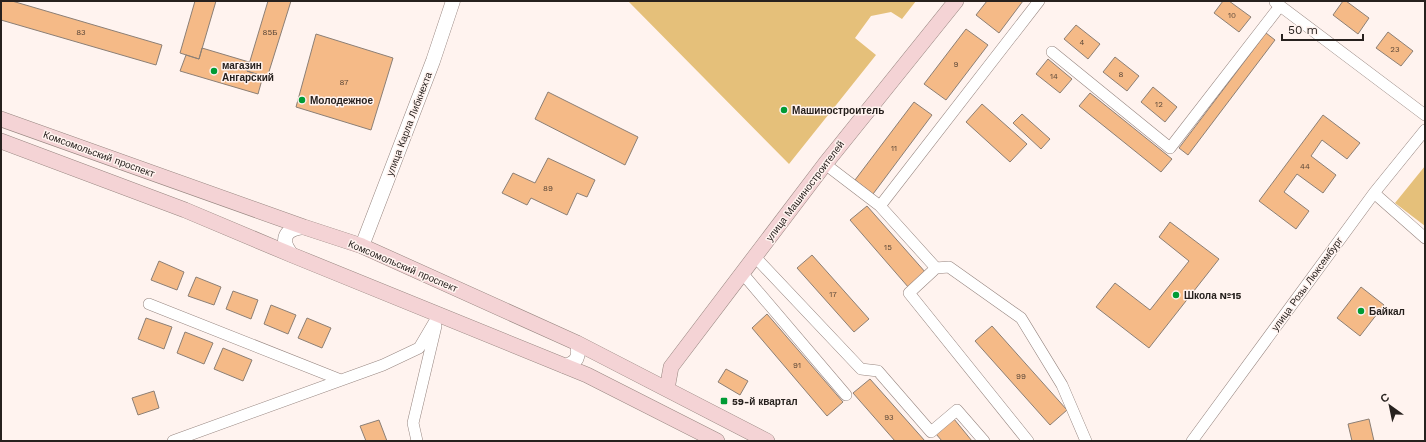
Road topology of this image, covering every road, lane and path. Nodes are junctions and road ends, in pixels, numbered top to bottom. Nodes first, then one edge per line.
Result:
1 (453, 1) edge
2 (956, 1) edge
3 (1039, 1) edge
4 (1277, 3) edge
5 (1052, 52) dead end
6 (1425, 114) edge
7 (1, 119) edge
8 (1425, 130) edge
9 (1, 141) edge
10 (825, 164) junction
11 (1374, 193) junction
12 (880, 206) junction
13 (304, 227) junction
14 (1425, 238) edge
15 (362, 246) junction
16 (292, 255) junction
17 (756, 258) junction
18 (936, 268) junction
19 (743, 274) junction
20 (149, 304) dead end
21 (439, 314) junction
22 (577, 343) junction
23 (597, 354) junction
24 (564, 366) junction
25 (587, 375) junction
26 (341, 380) junction
27 (667, 389) junction
28 (846, 395) dead end
29 (173, 441) edge
30 (417, 441) edge
31 (717, 441) edge
32 (767, 441) edge
33 (984, 441) edge
34 (1028, 441) edge
35 (1086, 441) edge
36 (1192, 441) edge

1 - 15 street, улица Карла Либкнехта
2 - 10 main road, улица Машиностроителей
3 - 12 street
4 - 5 street
4 - 6 street
7 - 13 main road, Комсомольский проспект
8 - 11 street, улица Розы Люксембург
9 - 16 main road
10 - 12 street
10 - 17 main road, улица Машиностроителей
11 - 14 street
11 - 36 street, улица Розы Люксембург
12 - 18 street
13 - 15 main road, Комсомольский проспект
13 - 16 street
15 - 22 main road, Комсомольский проспект
16 - 21 main road
17 - 19 main road, улица Машиностроителей
17 - 33 street
18 - 34 street
18 - 35 street
19 - 27 main road, улица Машиностроителей
19 - 28 street
20 - 26 street
21 - 24 main road
21 - 26 street
21 - 30 street
22 - 23 main road, Комсомольский проспект
22 - 24 street
23 - 25 main road
23 - 27 main road, Комсомольский проспект
24 - 25 main road
25 - 31 main road
26 - 29 street
27 - 32 main road, Комсомольский проспект

